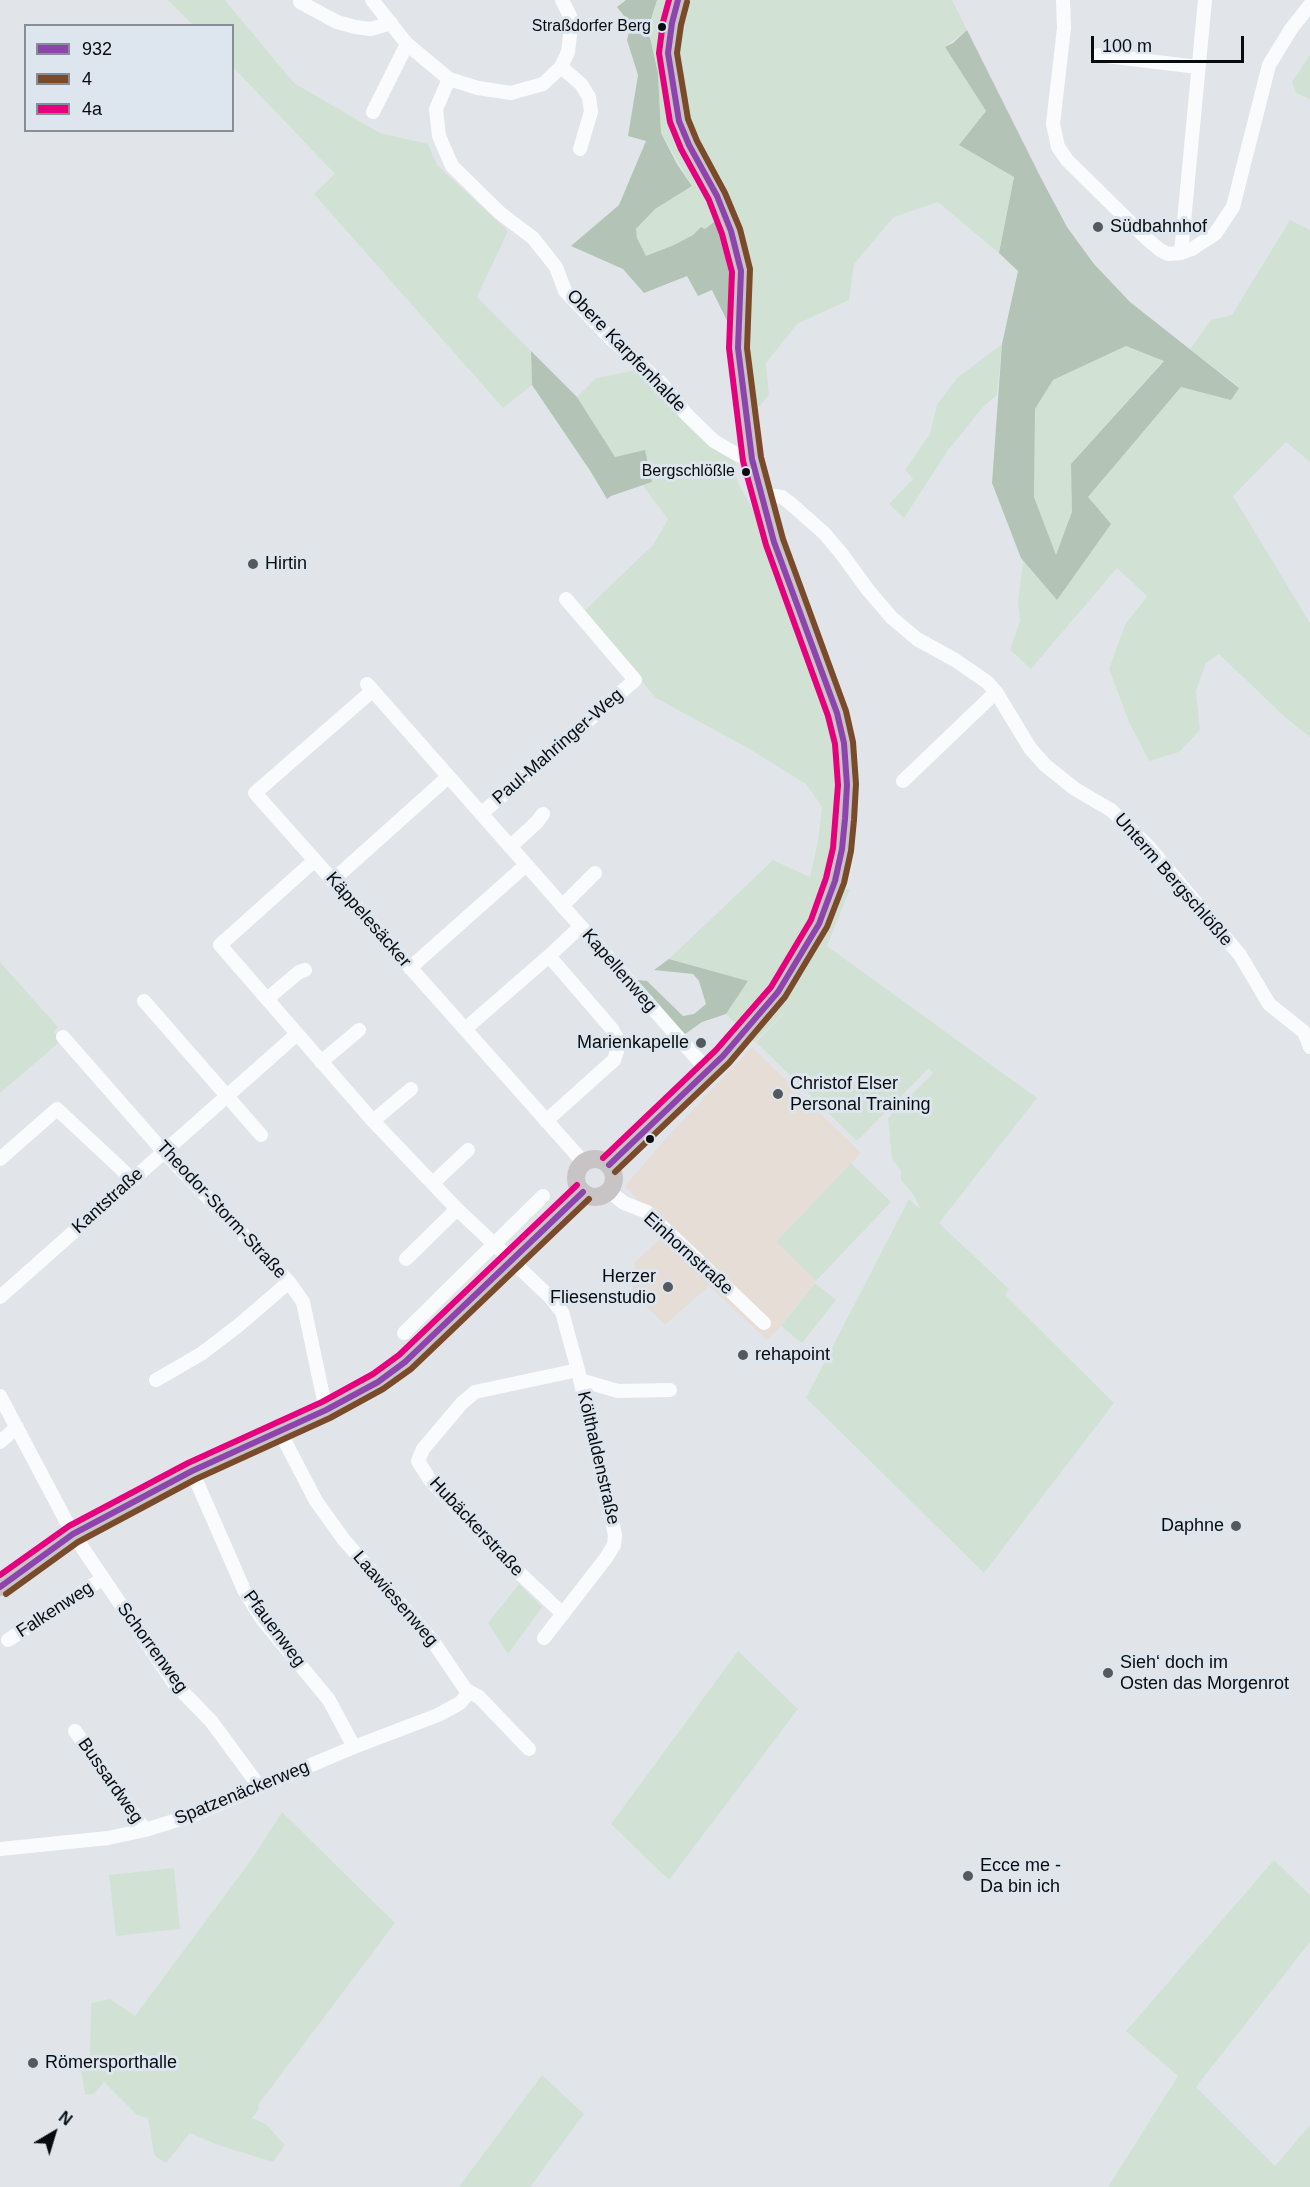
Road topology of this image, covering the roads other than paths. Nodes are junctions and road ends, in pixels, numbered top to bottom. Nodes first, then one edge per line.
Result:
1 (372, 0) edge
2 (562, 0) edge
3 (678, 0) edge
4 (1063, 0) edge
5 (1205, 0) edge
6 (300, 2) dead end
7 (1310, 5) edge
8 (1305, 22) edge
9 (391, 23) junction
10 (407, 44) junction
11 (1098, 55) dead end
12 (561, 67) junction
13 (1198, 67) junction
14 (449, 79) junction
15 (373, 112) dead end
16 (580, 149) dead end
17 (1181, 253) junction
18 (752, 459) junction
19 (760, 494) junction
20 (566, 599) dead end
21 (369, 688) joint
22 (996, 692) junction
23 (448, 777) junction
24 (903, 781) dead end
25 (481, 814) junction
26 (543, 814) dead end
27 (510, 847) junction
28 (315, 860) junction
29 (526, 865) junction
30 (595, 873) dead end
31 (333, 880) junction
32 (561, 906) junction
33 (580, 927) junction
34 (549, 956) junction
35 (410, 968) junction
36 (305, 970) dead end
37 (267, 999) junction
38 (144, 1001) dead end
39 (465, 1029) junction
40 (359, 1030) dead end
41 (297, 1034) junction
42 (63, 1037) dead end
43 (1310, 1047) edge
44 (321, 1062) junction
45 (708, 1071) junction
46 (411, 1089) dead end
47 (227, 1096) junction
48 (373, 1121) junction
49 (546, 1121) junction
50 (261, 1136) dead end
51 (163, 1150) junction
52 (468, 1150) dead end
53 (0, 1158) edge
54 (584, 1163) junction
55 (609, 1166) junction
56 (133, 1180) junction
57 (433, 1183) junction
58 (609, 1191) junction
59 (583, 1192) junction
60 (543, 1196) dead end
61 (457, 1209) junction
62 (493, 1245) junction
63 (406, 1259) dead end
64 (511, 1262) junction
65 (289, 1282) junction
66 (0, 1297) edge
67 (764, 1323) dead end
68 (404, 1333) dead end
69 (579, 1375) junction
70 (156, 1380) dead end
71 (670, 1390) dead end
72 (0, 1396) edge
73 (326, 1410) junction
74 (17, 1427) junction
75 (280, 1432) junction
76 (0, 1442) edge
77 (192, 1471) junction
78 (73, 1534) junction
79 (102, 1579) junction
80 (0, 1587) edge
81 (562, 1614) junction
82 (544, 1638) dead end
83 (8, 1640) dead end
84 (466, 1690) junction
85 (75, 1731) dead end
86 (354, 1747) junction
87 (529, 1749) dead end
88 (259, 1786) junction
89 (145, 1830) junction
90 (0, 1849) edge

1 - 9 street
2 - 12 street
3 - 18 main road
4 - 17 street
5 - 13 street
6 - 9 street
7 - 8 street
8 - 17 street
9 - 10 street
10 - 14 street
10 - 15 street
11 - 13 street
12 - 14 street
12 - 16 street
13 - 17 street
14 - 18 street, Obere Karpfenhalde
18 - 19 main road
19 - 22 street, Unterm Bergschlößle
19 - 45 main road
20 - 25 street, Paul-Mahringer-Weg
21 - 23 street, Kapellenweg
21 - 28 street, Käppelesäcker
22 - 24 street
22 - 43 street, Unterm Bergschlößle
23 - 25 street, Kapellenweg
23 - 31 street
25 - 27 street, Kapellenweg
26 - 27 street
27 - 29 street, Kapellenweg
28 - 31 street, Käppelesäcker
28 - 37 street, Költhaldenstraße
29 - 32 street, Kapellenweg
29 - 35 street
30 - 32 street
31 - 35 street, Käppelesäcker
32 - 33 street, Kapellenweg
33 - 34 street
33 - 45 street, Kapellenweg
34 - 39 street
34 - 49 street
35 - 39 street, Käppelesäcker
36 - 37 street
37 - 41 street, Költhaldenstraße
38 - 47 street
39 - 49 street, Käppelesäcker
40 - 44 street
41 - 44 street, Költhaldenstraße
41 - 47 street, Kantstraße
42 - 51 street, Theodor-Storm-Straße
44 - 48 street, Költhaldenstraße
45 - 55 main road
46 - 48 street
47 - 50 street
47 - 51 street, Kantstraße
48 - 57 street, Költhaldenstraße
49 - 54 street, Käppelesäcker
51 - 56 street, Kantstraße
51 - 65 street, Theodor-Storm-Straße
52 - 57 street
53 - 56 street
54 - 55 main road
54 - 59 main road
55 - 58 main road
56 - 66 street, Kantstraße
57 - 61 street, Költhaldenstraße
58 - 59 main road
58 - 67 street, Einhornstraße
59 - 64 main road
60 - 62 street
61 - 62 street, Költhaldenstraße
61 - 63 street
62 - 64 street, Költhaldenstraße
62 - 68 street
64 - 69 street, Költhaldenstraße
64 - 73 main road
65 - 70 street
65 - 73 street, Theodor-Storm-Straße
69 - 71 street, Költhaldenstraße
69 - 81 street, Költhaldenstraße
69 - 81 street, Hubäckerstraße
72 - 74 street, Schorrenweg
73 - 75 main road
74 - 76 street
74 - 78 street, Schorrenweg
75 - 77 main road
75 - 84 street, Laawiesenweg
77 - 78 main road
77 - 86 street, Pfauenweg
78 - 79 street, Schorrenweg
78 - 80 main road
79 - 83 street, Falkenweg
79 - 88 street, Schorrenweg
81 - 82 street
84 - 86 street, Spatzenäckerweg
84 - 87 street, Laawiesenweg
85 - 89 street, Bussardweg
86 - 88 street, Spatzenäckerweg
88 - 89 street, Spatzenäckerweg
89 - 90 street, Spatzenäckerweg

